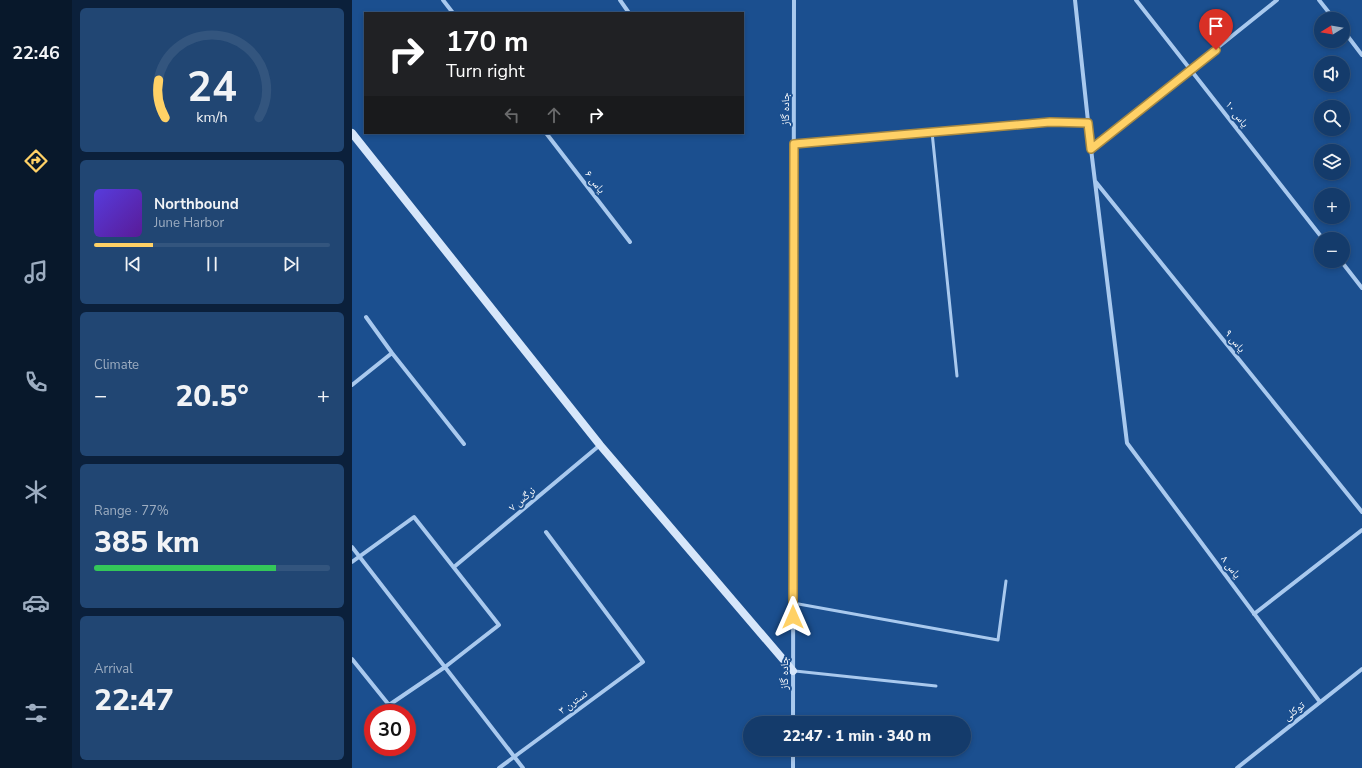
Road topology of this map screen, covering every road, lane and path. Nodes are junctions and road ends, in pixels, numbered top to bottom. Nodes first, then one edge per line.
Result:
1 (443, 0) edge
2 (620, 0) edge
3 (794, 0) edge
4 (1075, 0) edge
5 (1136, 0) edge
6 (1278, 0) edge
7 (1319, 0) edge
8 (452, 12) edge
9 (629, 12) edge
10 (1328, 12) edge
11 (1350, 39) edge
12 (1362, 55) edge
13 (1191, 70) junction
14 (1088, 123) junction
15 (352, 132) edge
16 (932, 132) junction
17 (547, 134) edge
18 (794, 144) junction
19 (1091, 149) junction
20 (1095, 181) junction
21 (1318, 232) edge
22 (630, 242) dead end
23 (1346, 268) edge
24 (1362, 288) edge
25 (366, 317) dead end
26 (392, 353) junction
27 (958, 376) dead end
28 (352, 385) edge
29 (464, 444) dead end
30 (600, 445) junction
31 (1362, 512) edge
32 (1362, 530) edge
33 (546, 532) dead end
34 (352, 547) edge
35 (360, 557) junction
36 (352, 562) edge
37 (454, 567) junction
38 (1006, 581) dead end
39 (793, 603) junction
40 (1254, 614) junction
41 (352, 659) edge
42 (445, 667) junction
43 (1362, 669) edge
44 (793, 671) junction
45 (936, 686) dead end
46 (1320, 702) junction
47 (793, 716) edge
48 (793, 756) edge
49 (514, 757) junction
50 (499, 768) edge
51 (523, 768) edge
52 (793, 768) edge
53 (1237, 768) edge

1 - 8 street
2 - 9 street
3 - 18 street, جاده گاز
4 - 14 street
5 - 13 street, یاس ۱۰
6 - 13 street
7 - 10 street
11 - 12 street
13 - 19 street
13 - 21 street, یاس ۱۰
14 - 16 lane
14 - 19 street
15 - 30 street
16 - 18 lane
16 - 27 lane
17 - 22 street, یاس ۶
18 - 39 street, جاده گاز
19 - 20 street
20 - 31 street, یاس ۹
20 - 40 street, یاس ۸
23 - 24 street
25 - 26 street
26 - 28 street
26 - 29 street
30 - 37 street, نرگس ۷
30 - 44 street
32 - 40 street
33 - 49 street, نسترن ۳
34 - 35 street
35 - 36 street
35 - 37 street
35 - 42 street
37 - 42 street
38 - 39 lane
39 - 44 street, جاده گاز
40 - 46 street, یاس ۸
41 - 42 street
42 - 49 street
43 - 46 street, توکلی
44 - 45 lane
44 - 47 street, جاده گاز
46 - 53 street, توکلی
48 - 52 street
49 - 50 street, نسترن ۳
49 - 51 street

